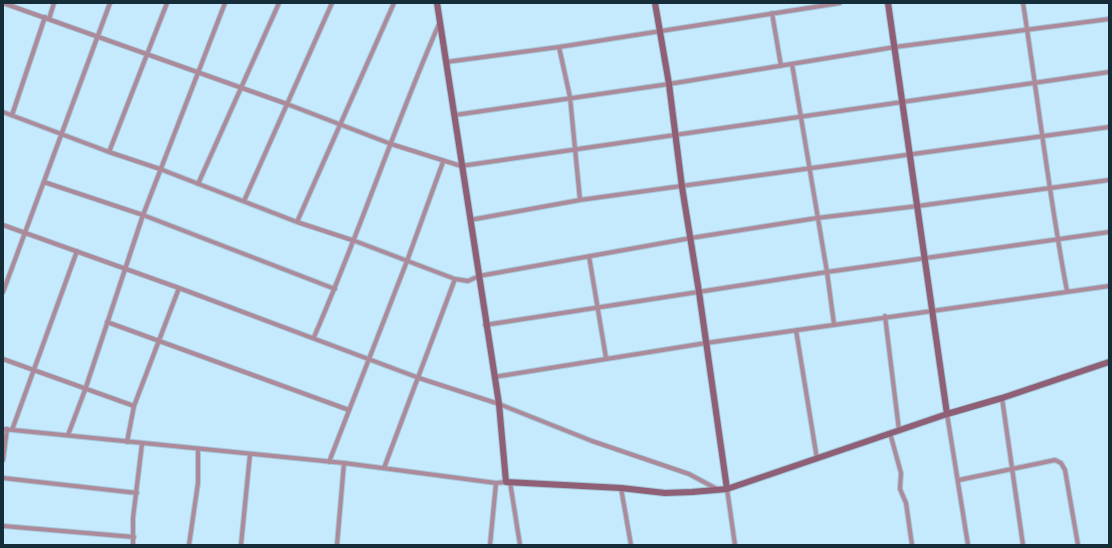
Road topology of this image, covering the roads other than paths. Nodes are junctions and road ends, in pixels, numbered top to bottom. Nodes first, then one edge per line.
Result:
1 (3, 3) edge
2 (54, 3) edge
3 (110, 3) edge
4 (167, 3) edge
5 (225, 3) edge
6 (279, 3) edge
7 (332, 3) edge
8 (394, 3) edge
9 (437, 3) edge
10 (655, 3) edge
11 (840, 3) edge
12 (888, 3) edge
13 (1023, 3) edge
14 (772, 13) junction
15 (47, 18) junction
16 (1109, 19) edge
17 (440, 23) junction
18 (1027, 31) junction
19 (659, 32) junction
20 (97, 38) junction
21 (560, 47) junction
22 (895, 47) junction
23 (147, 54) junction
24 (446, 62) junction
25 (792, 64) junction
26 (781, 66) junction
27 (1109, 72) edge
28 (198, 73) junction
29 (1035, 83) junction
30 (669, 84) junction
31 (241, 89) junction
32 (570, 97) junction
33 (903, 101) junction
34 (287, 104) junction
35 (3, 112) edge
36 (12, 115) junction
37 (455, 115) junction
38 (800, 117) junction
39 (341, 124) junction
40 (1109, 127) edge
41 (61, 134) junction
42 (676, 136) junction
43 (1044, 137) junction
44 (391, 144) junction
45 (575, 148) junction
46 (109, 152) junction
47 (911, 154) junction
48 (443, 162) junction
49 (461, 166) junction
50 (160, 168) junction
51 (810, 169) junction
52 (1109, 180) edge
53 (44, 182) junction
54 (198, 184) junction
55 (682, 187) junction
56 (1051, 187) junction
57 (580, 200) junction
58 (244, 201) junction
59 (918, 206) junction
60 (143, 215) junction
61 (817, 218) junction
62 (470, 220) junction
63 (297, 222) junction
64 (3, 225) edge
65 (24, 232) junction
66 (1109, 232) edge
67 (691, 238) junction
68 (1057, 239) junction
69 (355, 241) junction
70 (77, 251) junction
71 (589, 256) junction
72 (926, 259) junction
73 (407, 260) junction
74 (125, 268) junction
75 (827, 272) junction
76 (479, 276) junction
77 (455, 279) junction
78 (1109, 286) edge
79 (179, 288) junction
80 (335, 290) junction
81 (1067, 291) junction
82 (3, 292) edge
83 (699, 292) junction
84 (597, 307) junction
85 (934, 310) junction
86 (885, 316) junction
87 (107, 322) junction
88 (485, 324) junction
89 (834, 324) junction
90 (796, 330) junction
91 (314, 337) junction
92 (158, 341) junction
93 (706, 343) junction
94 (370, 358) junction
95 (606, 358) junction
96 (3, 359) edge
97 (1109, 362) edge
98 (34, 371) junction
99 (494, 376) junction
100 (419, 378) junction
101 (85, 390) junction
102 (1002, 398) junction
103 (498, 404) junction
104 (134, 406) junction
105 (349, 410) junction
106 (947, 414) junction
107 (5, 429) edge
108 (12, 430) junction
109 (899, 430) junction
110 (890, 433) junction
111 (68, 435) junction
112 (127, 442) junction
113 (142, 444) junction
114 (198, 449) junction
115 (250, 454) junction
116 (817, 459) junction
117 (3, 460) edge
118 (329, 462) junction
119 (344, 463) junction
120 (384, 468) junction
121 (1013, 468) junction
122 (3, 478) edge
123 (959, 480) junction
124 (496, 482) junction
125 (508, 482) junction
126 (621, 488) junction
127 (718, 489) junction
128 (727, 489) junction
129 (137, 493) junction
130 (3, 526) edge
131 (134, 538) junction
132 (133, 545) edge
133 (189, 545) edge
134 (241, 545) edge
135 (337, 545) edge
136 (490, 545) edge
137 (520, 545) edge
138 (631, 545) edge
139 (735, 545) edge
140 (912, 545) edge
141 (968, 545) edge
142 (1023, 545) edge
143 (1078, 545) edge

1 - 15 street
2 - 15 street
3 - 20 street
4 - 23 street
5 - 28 street
6 - 31 street
7 - 34 street
8 - 39 street
9 - 17 street
10 - 19 street
11 - 14 street
12 - 22 street
13 - 18 street
14 - 19 street
14 - 26 street
15 - 20 street
15 - 36 street
16 - 18 street
17 - 24 street
17 - 44 street
18 - 22 street
18 - 29 street
19 - 21 street
19 - 30 street
20 - 23 street
20 - 41 street
21 - 24 street
21 - 32 street
22 - 25 street
22 - 33 street
23 - 28 street
23 - 46 street
24 - 37 street
25 - 26 street
25 - 38 street
26 - 30 street
27 - 29 street
28 - 31 street
28 - 50 street
29 - 33 street
29 - 43 street
30 - 32 street
30 - 42 street
31 - 34 street
31 - 54 street
32 - 37 street
32 - 45 street
33 - 38 street
33 - 47 street
34 - 39 street
34 - 58 street
35 - 36 street
36 - 41 street
37 - 49 street
38 - 42 street
38 - 51 street
39 - 44 street
39 - 63 street
40 - 43 street
41 - 46 street
41 - 53 street
42 - 45 street
42 - 55 street
43 - 47 street
43 - 56 street
44 - 48 street
44 - 69 street
45 - 49 street
45 - 57 street
46 - 50 street
47 - 51 street
47 - 59 street
48 - 49 street
48 - 73 street
49 - 62 street
50 - 54 street
50 - 60 street
51 - 55 street
51 - 61 street
52 - 56 street
53 - 60 street
53 - 65 street
54 - 58 street
55 - 57 street
55 - 67 street
56 - 59 street
56 - 68 street
57 - 62 street
58 - 63 street
59 - 61 street
59 - 72 street
60 - 74 street
60 - 80 street
61 - 67 street
61 - 75 street
62 - 76 street
63 - 69 street
64 - 65 street
65 - 70 street
65 - 82 street
66 - 68 street
67 - 71 street
67 - 83 street
68 - 72 street
68 - 81 street
69 - 73 street
69 - 80 street
70 - 74 street
70 - 98 street
71 - 76 street
71 - 84 street
72 - 75 street
72 - 85 street
73 - 77 street
73 - 94 street
74 - 79 street
74 - 87 street
75 - 83 street
75 - 89 street
76 - 77 street
76 - 88 street
77 - 100 street
78 - 81 street
79 - 91 street
79 - 92 street
80 - 91 street
81 - 85 street
83 - 84 street
83 - 93 street
84 - 88 street
84 - 95 street
85 - 86 street
85 - 106 street
86 - 89 street
86 - 109 street
87 - 92 street
87 - 101 street
88 - 99 street
89 - 90 street
90 - 93 street
90 - 116 street
91 - 94 street
92 - 104 street
92 - 105 street
93 - 95 street
93 - 128 street
94 - 100 street
94 - 105 street
95 - 99 street
96 - 98 street
97 - 102 street
98 - 101 street
98 - 108 street
99 - 103 street
100 - 103 street
100 - 120 street
101 - 104 street
101 - 111 street
102 - 106 street
102 - 121 street
103 - 125 street
103 - 127 street
104 - 112 street
105 - 118 street
106 - 109 street
106 - 123 street
107 - 108 street
107 - 117 street
108 - 111 street
109 - 110 street
110 - 116 street
110 - 140 street
111 - 112 street
112 - 113 street
113 - 114 street
113 - 129 street
114 - 115 street
114 - 133 street
115 - 118 street
115 - 134 street
116 - 128 street
118 - 119 street
119 - 120 street
119 - 135 street
120 - 124 street
121 - 123 street
121 - 142 street
121 - 143 street
122 - 129 street
123 - 141 street
124 - 125 street
124 - 136 street
125 - 126 street
125 - 137 street
126 - 127 street
126 - 138 street
127 - 128 street
128 - 139 street
129 - 131 street
130 - 131 street
131 - 132 street

